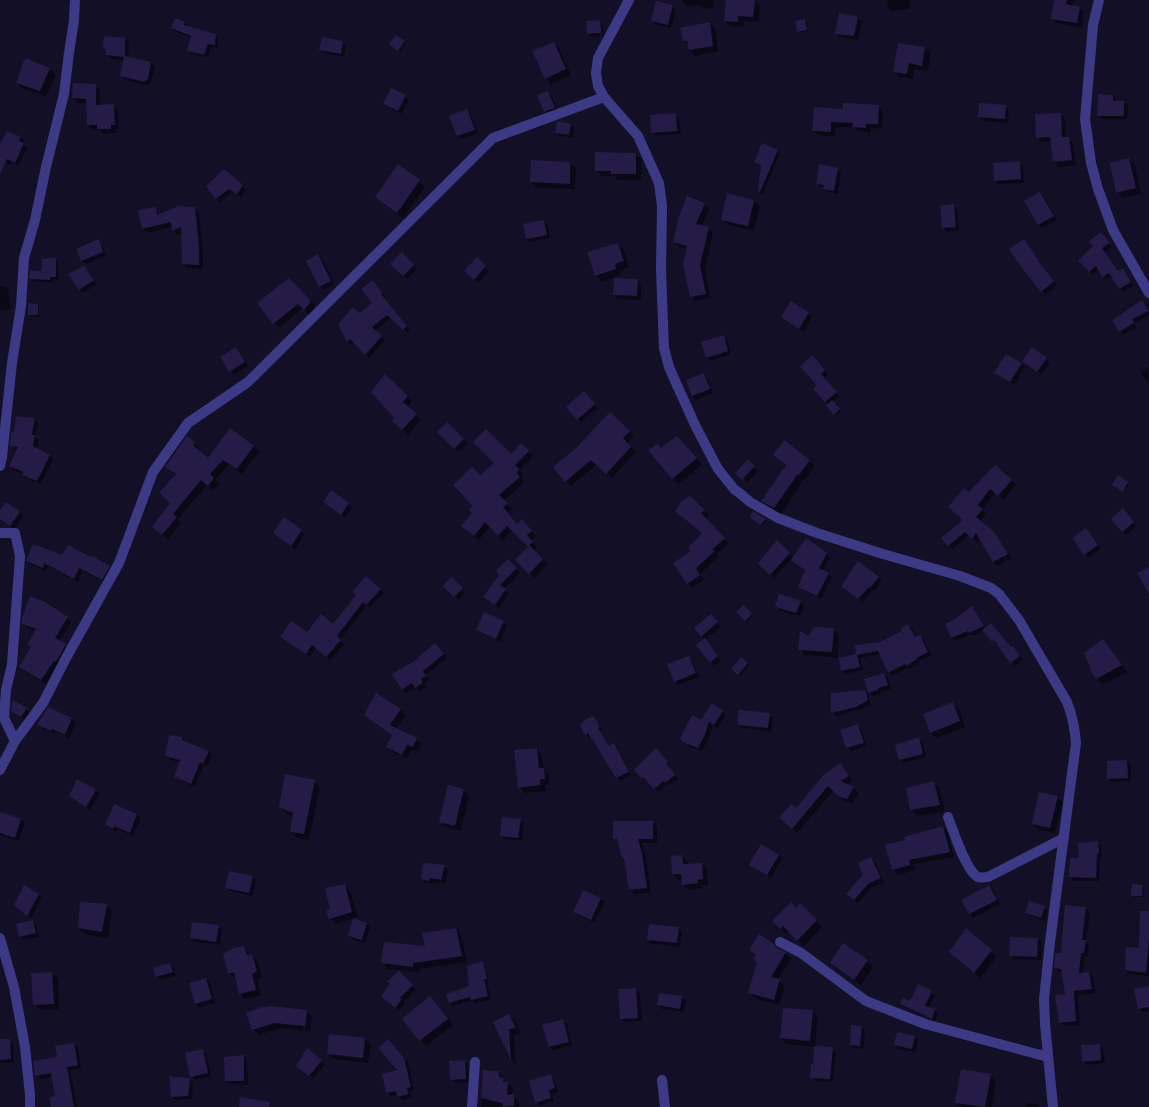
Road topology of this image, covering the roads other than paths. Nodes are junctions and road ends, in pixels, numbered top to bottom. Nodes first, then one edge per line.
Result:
1 (75, 0) edge
2 (629, 0) edge
3 (1099, 0) edge
4 (604, 98) junction
5 (1149, 293) edge
6 (0, 466) edge
7 (0, 533) edge
8 (15, 741) junction
9 (0, 770) edge
10 (948, 817) dead end
11 (1064, 838) junction
12 (780, 942) dead end
13 (1, 945) edge
14 (1048, 1057) junction
15 (475, 1062) dead end
16 (662, 1080) dead end
17 (30, 1107) edge
18 (472, 1107) edge
19 (664, 1107) edge
20 (1053, 1107) edge

1 - 6 street
2 - 4 street
3 - 5 street
4 - 8 street
4 - 11 street
7 - 8 street
8 - 9 street
10 - 11 street
11 - 14 street
12 - 14 street
13 - 17 street
14 - 20 street
15 - 18 street
16 - 19 street

